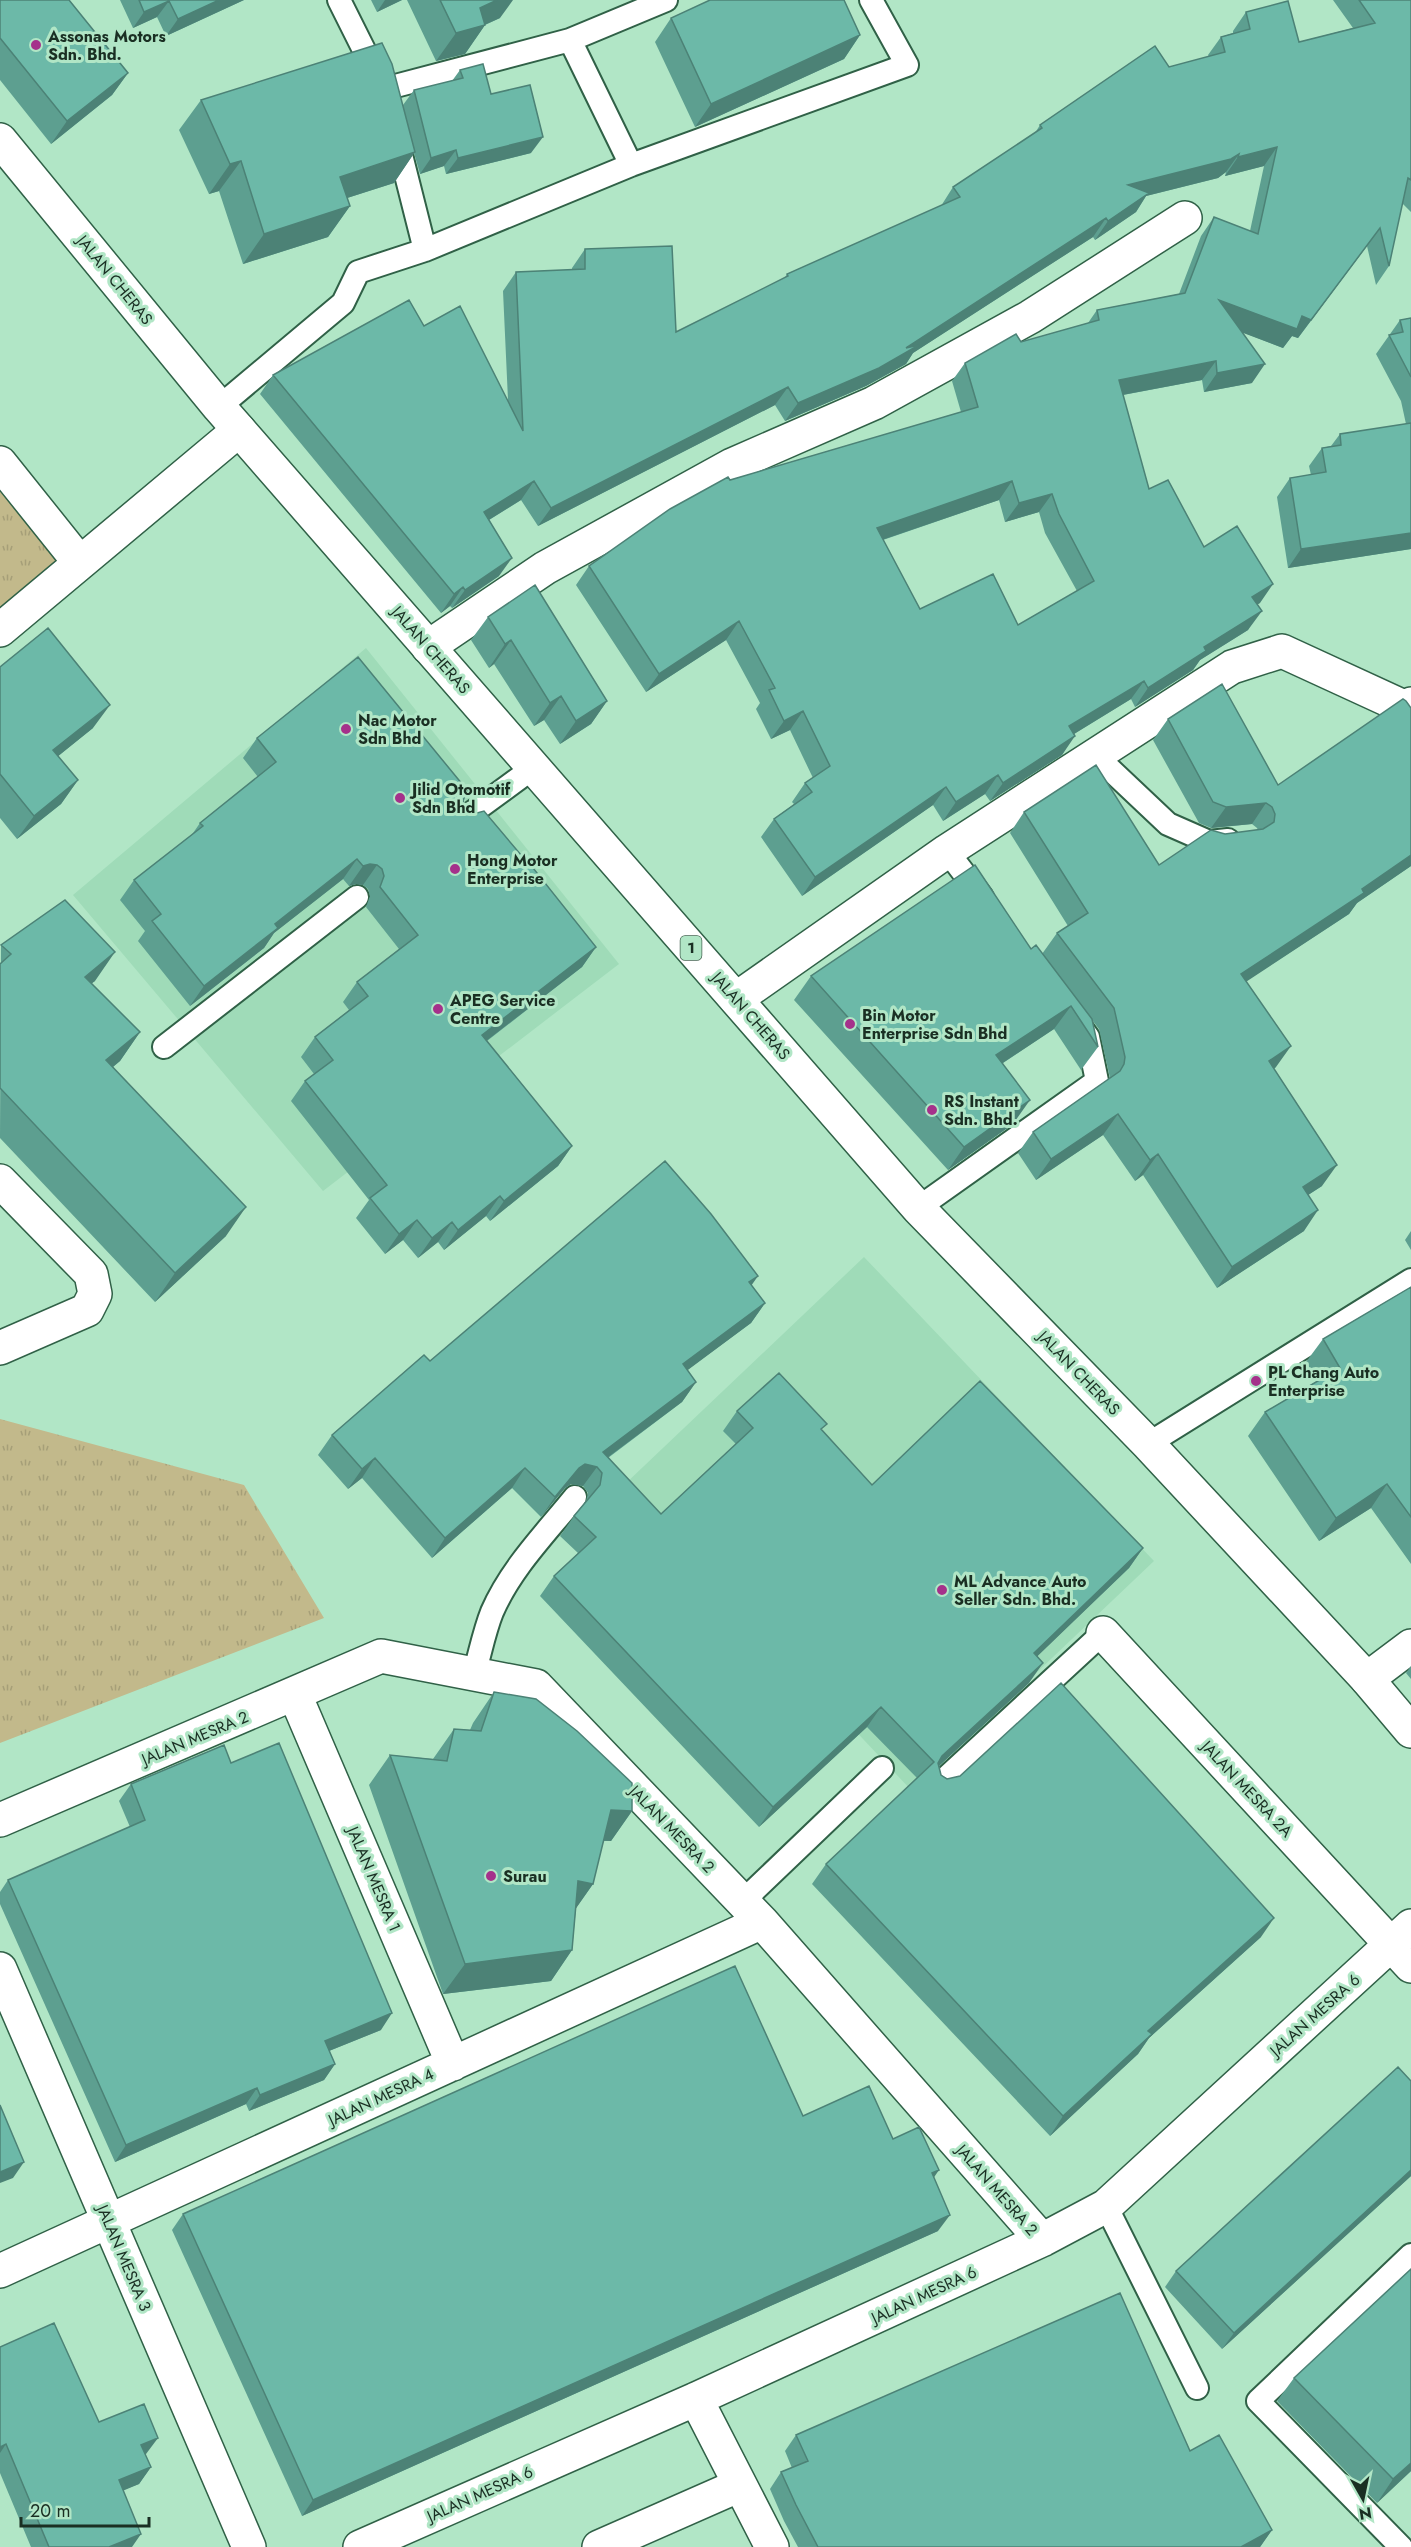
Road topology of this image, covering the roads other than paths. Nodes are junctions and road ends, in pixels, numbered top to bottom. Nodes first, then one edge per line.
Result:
1 (339, 0) edge
2 (666, 0) edge
3 (871, 0) edge
4 (570, 40) junction
5 (384, 89) junction
6 (0, 140) edge
7 (631, 165) junction
8 (1185, 218) dead end
9 (424, 250) junction
10 (229, 418) junction
11 (0, 463) edge
12 (80, 563) junction
13 (0, 630) edge
14 (428, 647) junction
15 (1411, 704) edge
16 (1096, 756) junction
17 (533, 768) junction
18 (462, 820) edge
19 (1247, 837) edge
20 (947, 851) junction
21 (357, 897) dead end
22 (996, 916) edge
23 (736, 999) junction
24 (1067, 1009) edge
25 (164, 1047) dead end
26 (0, 1181) edge
27 (918, 1208) junction
28 (1411, 1280) edge
29 (0, 1348) edge
30 (1148, 1444) junction
31 (575, 1497) edge
32 (1103, 1634) joint
33 (1411, 1646) edge
34 (474, 1674) junction
35 (1367, 1679) junction
36 (295, 1695) junction
37 (1411, 1731) edge
38 (882, 1768) dead end
39 (937, 1786) edge
40 (0, 1820) edge
41 (752, 1912) junction
42 (1404, 1945) edge
43 (0, 1969) edge
44 (453, 2064) junction
45 (1106, 2206) junction
46 (109, 2223) junction
47 (1042, 2240) junction
48 (1411, 2255) edge
49 (0, 2271) edge
50 (1197, 2388) dead end
51 (696, 2399) junction
52 (740, 2485) junction
53 (249, 2547) edge
54 (360, 2547) edge
55 (599, 2547) edge
56 (772, 2547) edge
57 (1401, 2547) edge

1 - 5 lane
2 - 4 lane
3 - 7 lane
4 - 5 lane
4 - 7 lane
5 - 9 lane
6 - 10 street, JALAN CHERAS / 1
7 - 9 lane
8 - 14 street
9 - 10 lane
10 - 12 street
10 - 14 street, JALAN CHERAS / 1
11 - 12 street
12 - 13 street
14 - 17 street, JALAN CHERAS / 1
15 - 16 street
16 - 19 lane
16 - 20 street
17 - 18 lane
17 - 23 street, JALAN CHERAS / 1
20 - 22 lane
20 - 23 street
21 - 25 lane
23 - 27 street, JALAN CHERAS / 1
24 - 27 lane
26 - 29 street
27 - 30 street, JALAN CHERAS / 1
28 - 30 lane
30 - 35 street, JALAN CHERAS / 1
31 - 34 lane
32 - 39 lane
32 - 42 street, JALAN MESRA 2A
33 - 35 street
34 - 36 street, JALAN MESRA 2
34 - 41 street, JALAN MESRA 2
35 - 37 street, JALAN CHERAS / 1
36 - 40 street, JALAN MESRA 2
36 - 44 street, JALAN MESRA 1
38 - 41 lane
41 - 44 street, JALAN MESRA 4
41 - 47 street, JALAN MESRA 2
42 - 45 street, JALAN MESRA 6
43 - 46 street, JALAN MESRA 3
44 - 46 street, JALAN MESRA 4
45 - 47 street, JALAN MESRA 6
45 - 50 lane
46 - 49 street, JALAN MESRA 4
46 - 53 street, JALAN MESRA 3
47 - 51 street, JALAN MESRA 6
48 - 57 lane
51 - 52 street
51 - 54 street, JALAN MESRA 6
52 - 55 street
52 - 56 street

